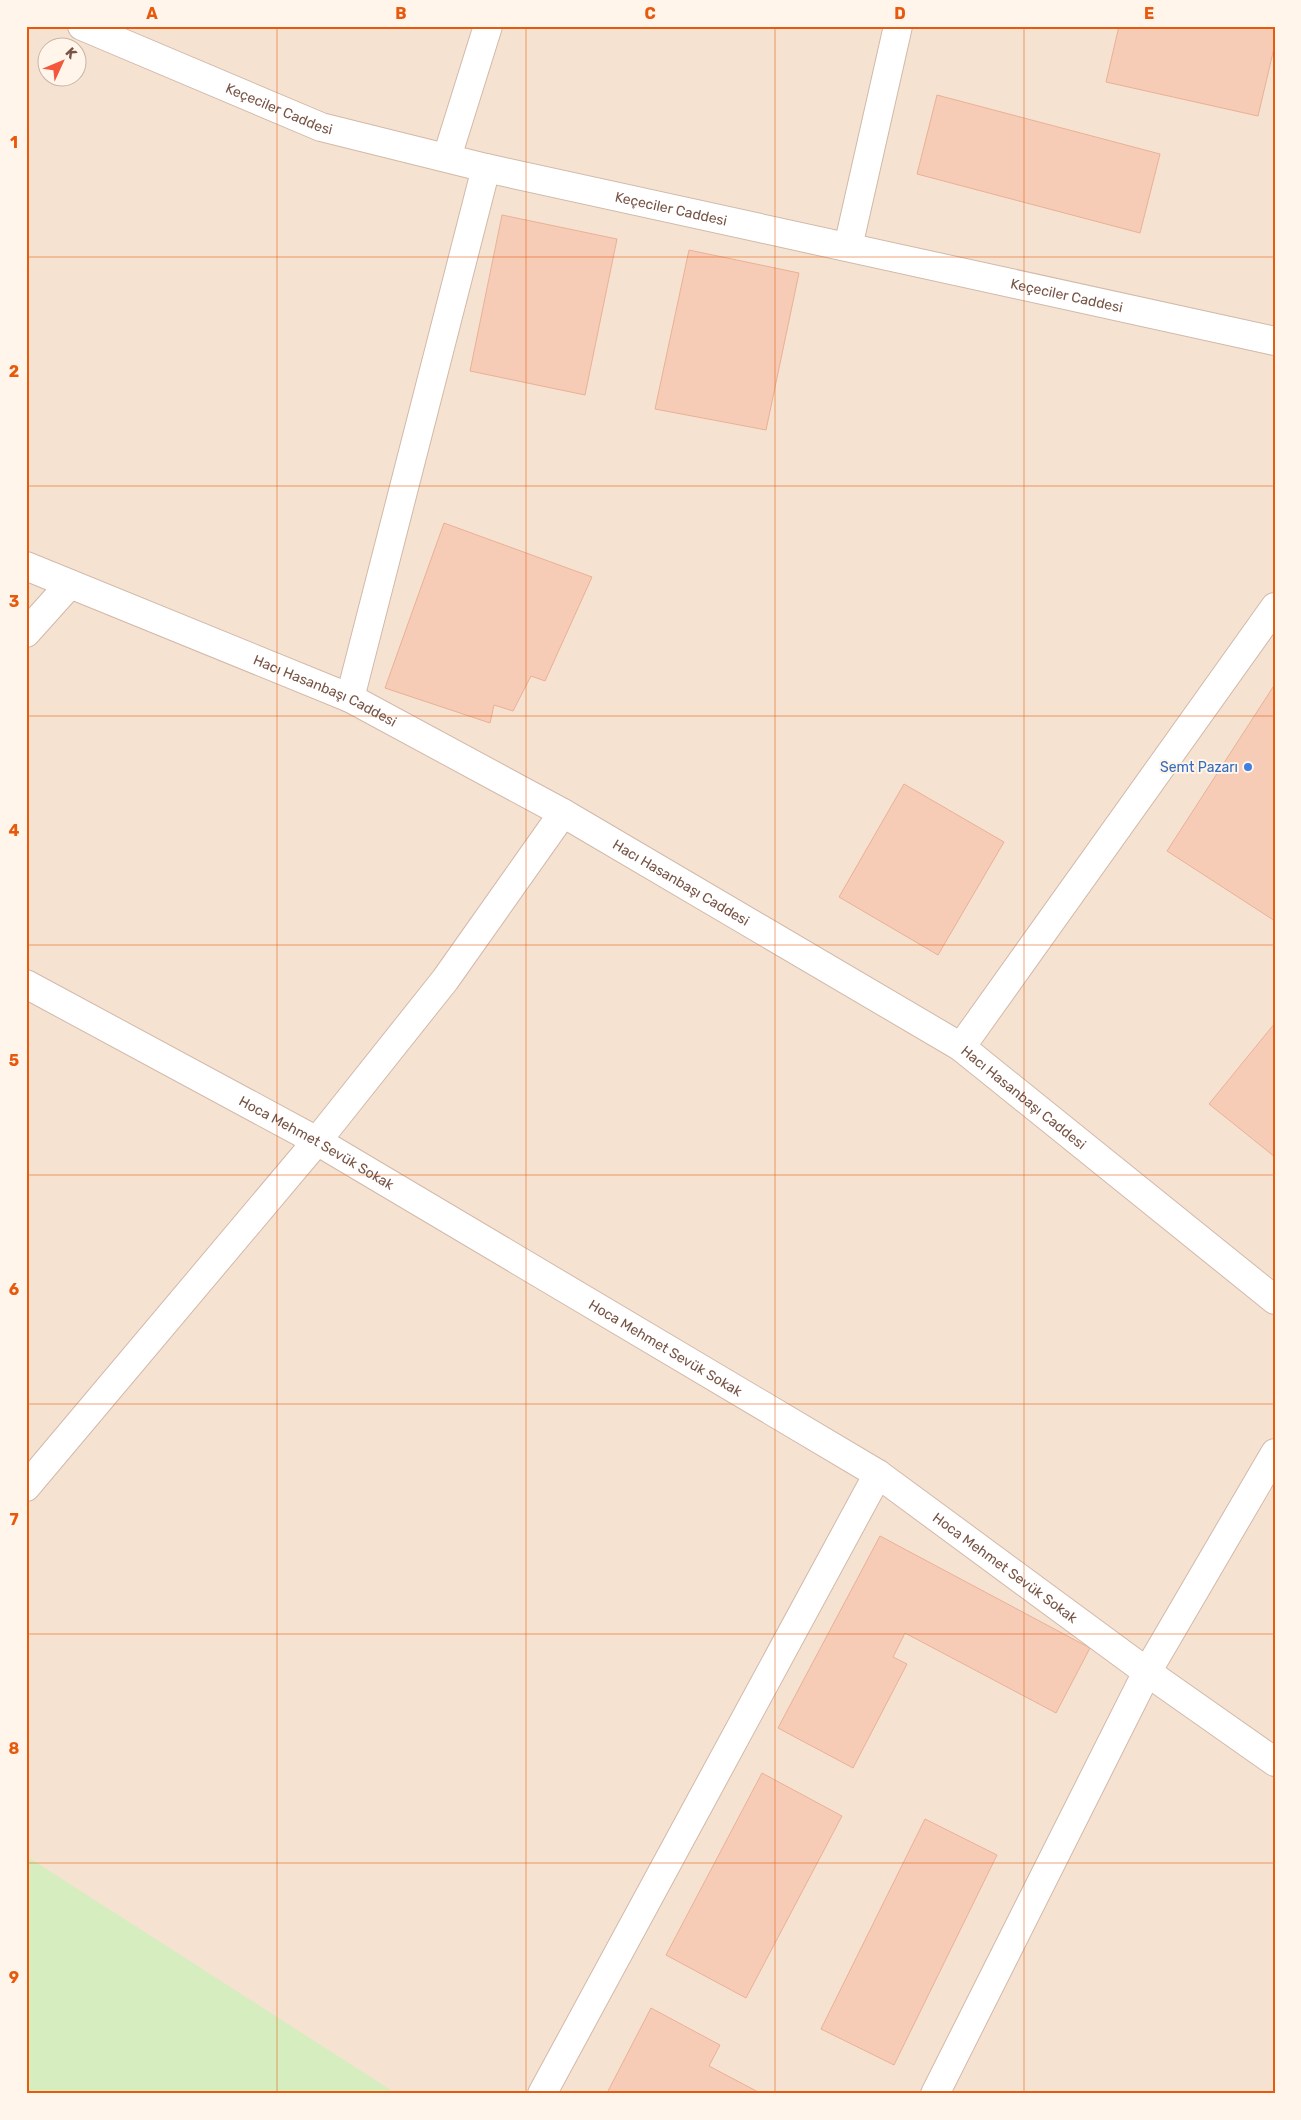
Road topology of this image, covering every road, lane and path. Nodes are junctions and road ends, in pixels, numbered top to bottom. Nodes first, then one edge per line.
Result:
1 (82, 26) edge
2 (488, 26) edge
3 (898, 26) edge
4 (447, 158) junction
5 (486, 168) junction
6 (848, 247) junction
7 (1275, 341) edge
8 (26, 566) edge
9 (70, 584) junction
10 (1275, 607) edge
11 (26, 633) edge
12 (350, 698) junction
13 (564, 813) junction
14 (26, 984) edge
15 (961, 1047) junction
16 (317, 1142) junction
17 (1275, 1300) edge
18 (1275, 1453) edge
19 (878, 1474) junction
20 (26, 1487) edge
21 (1147, 1672) junction
22 (1275, 1762) edge
23 (542, 2094) edge
24 (935, 2094) edge

1 - 4 street, Keçeciler Caddesi
2 - 4 street
3 - 6 street
4 - 5 street, Keçeciler Caddesi
5 - 6 street, Keçeciler Caddesi
5 - 12 street
6 - 7 street, Keçeciler Caddesi
8 - 9 street, Hacı Hasanbaşı Caddesi
9 - 11 street
9 - 12 street, Hacı Hasanbaşı Caddesi
10 - 15 street
12 - 13 street, Hacı Hasanbaşı Caddesi
13 - 15 street, Hacı Hasanbaşı Caddesi
13 - 16 street
14 - 16 street, Hoca Mehmet Sevük Sokak
15 - 17 street, Hacı Hasanbaşı Caddesi
16 - 19 street, Hoca Mehmet Sevük Sokak
16 - 20 street
18 - 21 street
19 - 21 street, Hoca Mehmet Sevük Sokak
19 - 23 street
21 - 22 street, Hoca Mehmet Sevük Sokak
21 - 24 street

